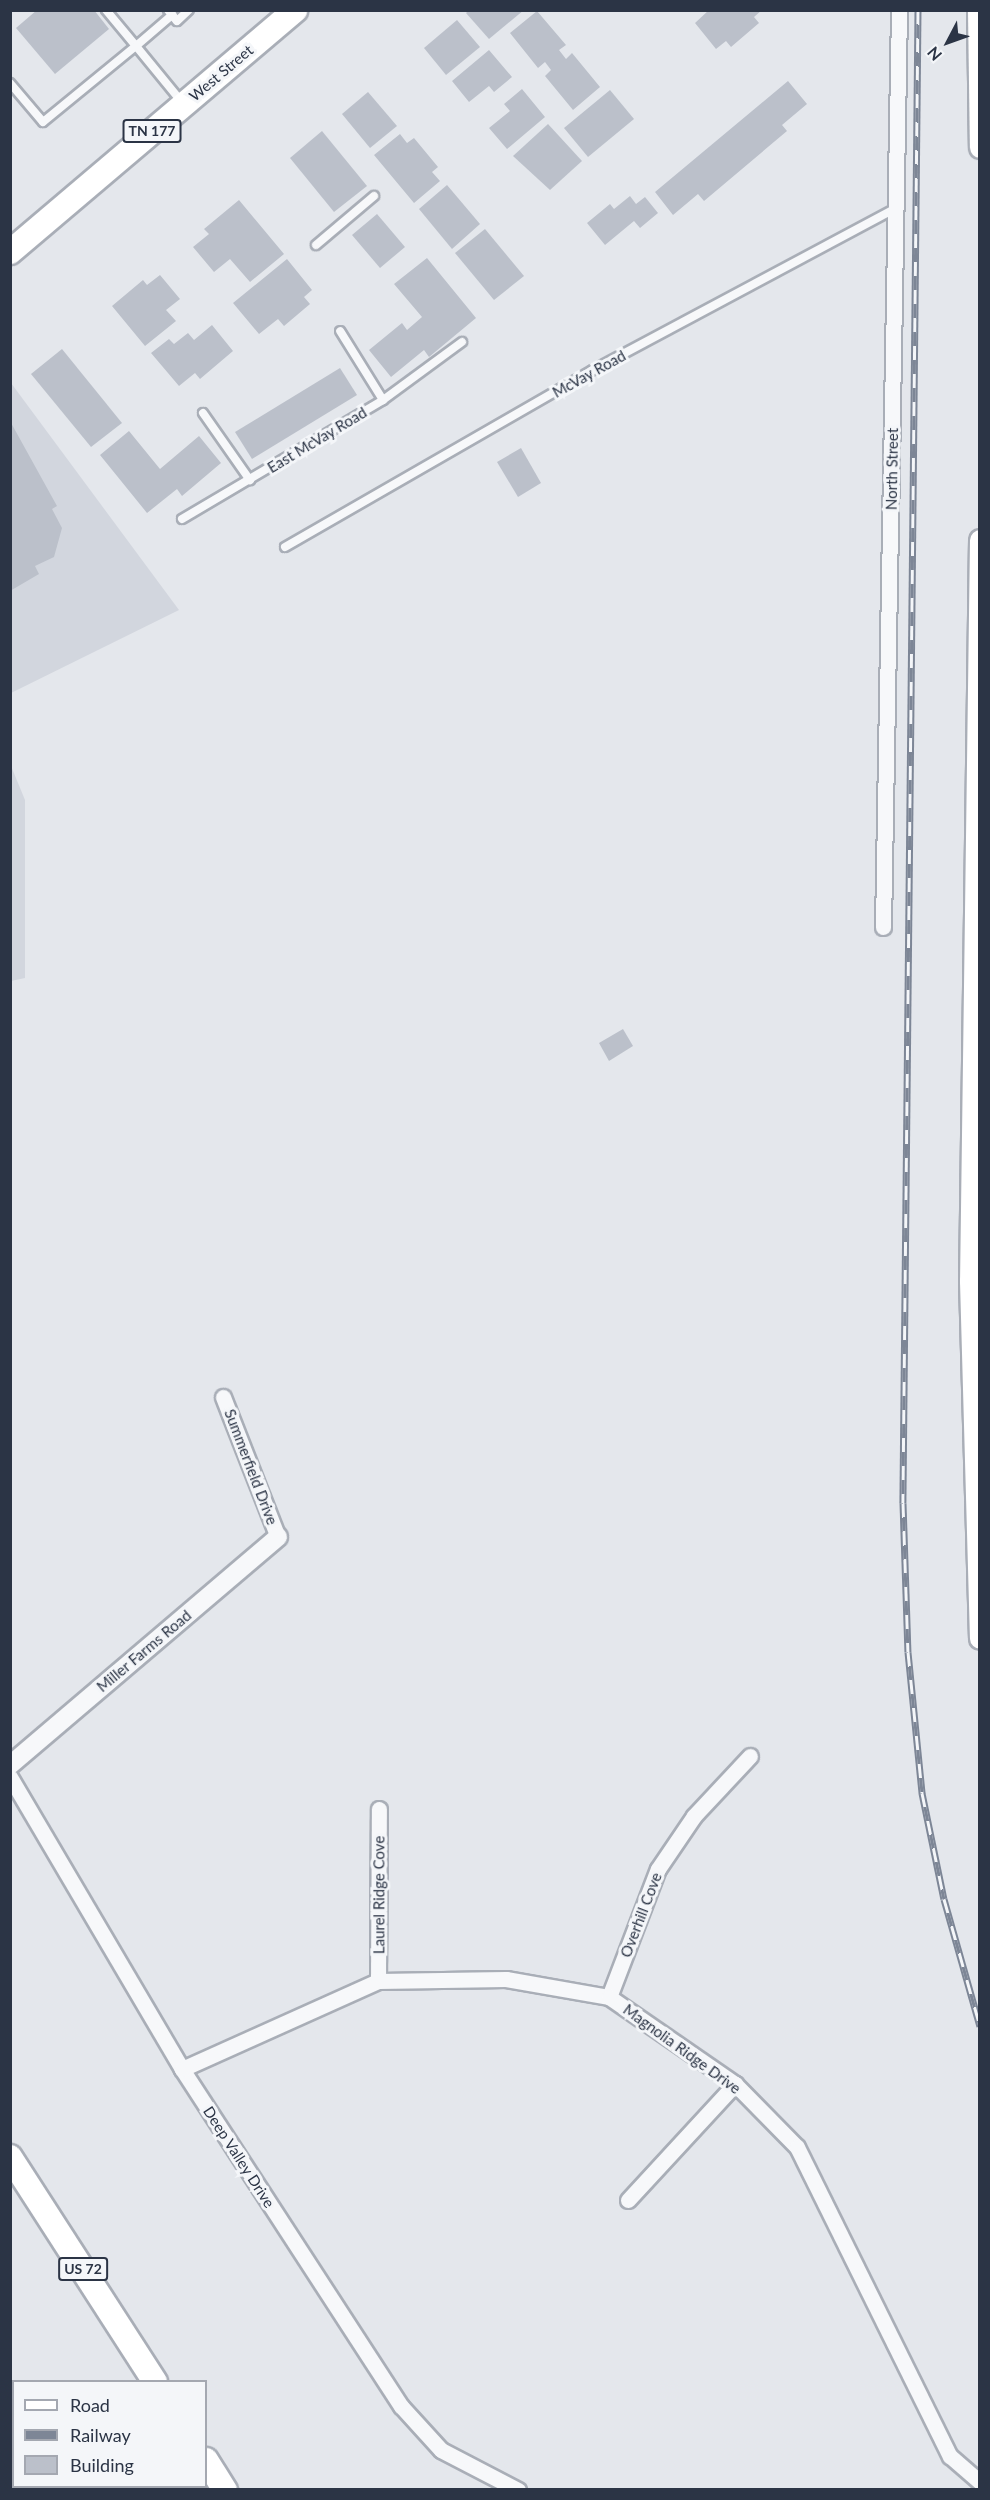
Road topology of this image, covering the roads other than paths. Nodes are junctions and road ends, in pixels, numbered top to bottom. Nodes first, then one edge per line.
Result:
1 (106, 10) edge
2 (189, 10) edge
3 (295, 10) edge
4 (899, 10) edge
5 (978, 10) edge
6 (170, 13) edge
7 (136, 46) junction
8 (979, 52) edge
9 (10, 83) edge
10 (184, 104) junction
11 (980, 147) edge
12 (374, 196) dead end
13 (898, 208) junction
14 (316, 244) dead end
15 (10, 252) edge
16 (340, 332) dead end
17 (462, 342) dead end
18 (383, 400) junction
19 (204, 413) dead end
20 (250, 480) junction
21 (182, 519) dead end
22 (980, 540) edge
23 (285, 547) dead end
24 (883, 927) dead end
25 (975, 1280) edge
26 (223, 1397) dead end
27 (278, 1537) joint
28 (980, 1638) edge
29 (750, 1756) dead end
30 (10, 1765) edge
31 (10, 1777) edge
32 (379, 1809) dead end
33 (378, 1981) junction
34 (609, 1997) junction
35 (182, 2069) junction
36 (735, 2084) junction
37 (10, 2157) edge
38 (628, 2200) dead end
39 (154, 2380) edge
40 (207, 2462) edge
41 (980, 2482) edge
42 (225, 2490) edge
43 (518, 2490) edge

1 - 7 lane
2 - 6 lane
3 - 10 main road, West Street / TN 177
4 - 13 street, North Street
5 - 8 main road
6 - 7 lane
7 - 9 lane
7 - 10 lane
8 - 11 main road
10 - 15 main road, West Street / TN 177
12 - 14 lane
13 - 23 lane, McVay Road
13 - 24 street, North Street
16 - 18 lane, East McVay Road
17 - 18 lane
18 - 20 lane, East McVay Road
19 - 20 lane
20 - 21 lane, East McVay Road
22 - 25 main road
25 - 28 main road
26 - 27 street, Summerfield Drive
27 - 30 street, Miller Farms Road
29 - 34 street, Overhill Cove
31 - 35 street, Deep Valley Drive
32 - 33 street, Laurel Ridge Cove
33 - 34 street, Magnolia Ridge Drive
33 - 35 street, Magnolia Ridge Drive
34 - 36 street, Magnolia Ridge Drive
35 - 43 street, Deep Valley Drive
36 - 38 street
36 - 41 street, Magnolia Ridge Drive
37 - 39 main road, US 72
40 - 42 main road

